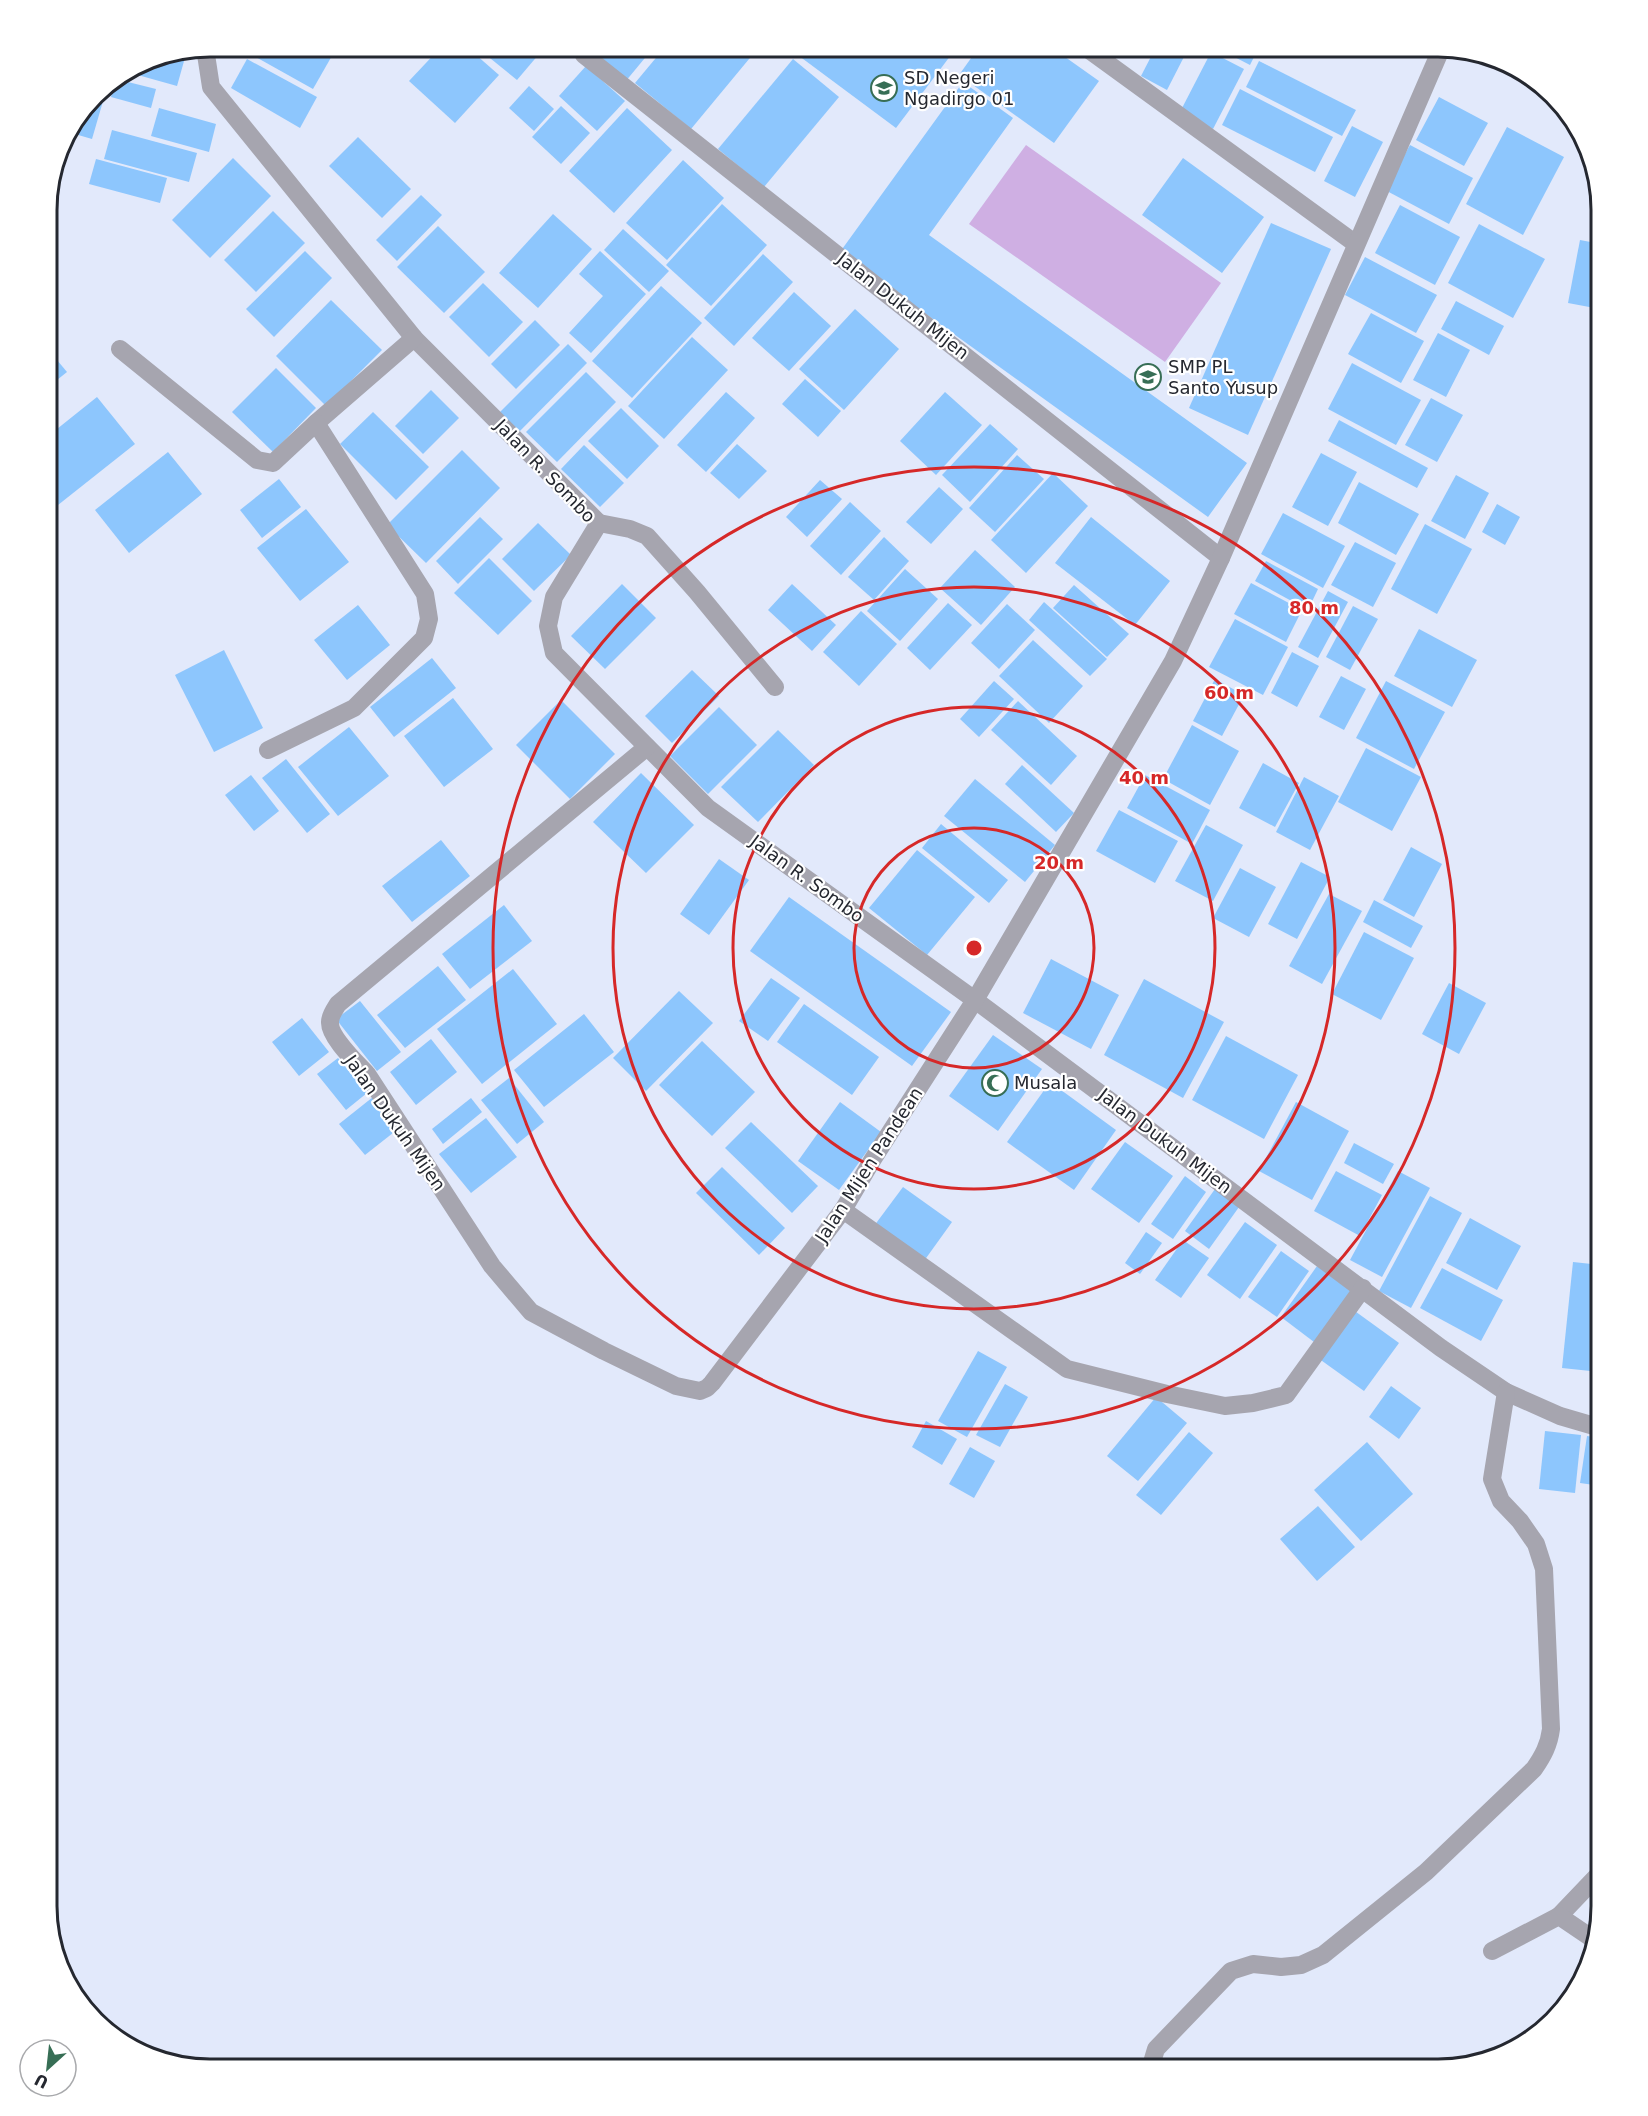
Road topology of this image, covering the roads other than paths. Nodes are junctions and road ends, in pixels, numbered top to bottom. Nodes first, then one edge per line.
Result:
1 (206, 57) edge
2 (591, 57) edge
3 (1099, 57) edge
4 (1438, 57) edge
5 (1356, 244) junction
6 (414, 338) junction
7 (120, 349) dead end
8 (316, 423) junction
9 (599, 523) junction
10 (1221, 558) junction
11 (775, 687) dead end
12 (647, 747) junction
13 (268, 750) dead end
14 (975, 1000) junction
15 (843, 1210) junction
16 (1363, 1288) junction
17 (712, 1383) joint
18 (1506, 1392) junction
19 (1591, 1425) edge
20 (1591, 1883) edge
21 (1558, 1916) junction
22 (1588, 1936) edge
23 (1492, 1951) dead end
24 (1153, 2059) edge

1 - 6 street, Jalan R. Sombo
2 - 10 street, Jalan Dukuh Mijen
3 - 5 street
4 - 5 street
5 - 10 street
6 - 8 street
6 - 9 street, Jalan R. Sombo
7 - 8 street
8 - 13 street
9 - 11 street
9 - 12 street, Jalan R. Sombo
10 - 14 street
12 - 14 street, Jalan R. Sombo
12 - 17 street, Jalan Dukuh Mijen
14 - 15 street, Jalan Mijen Pandean
14 - 16 street, Jalan Dukuh Mijen
15 - 16 street
15 - 17 street, Jalan Mijen Pandean
16 - 18 street, Jalan Dukuh Mijen
18 - 19 street, Jalan Dukuh Mijen
18 - 24 street
20 - 21 street
21 - 22 street
21 - 23 street

